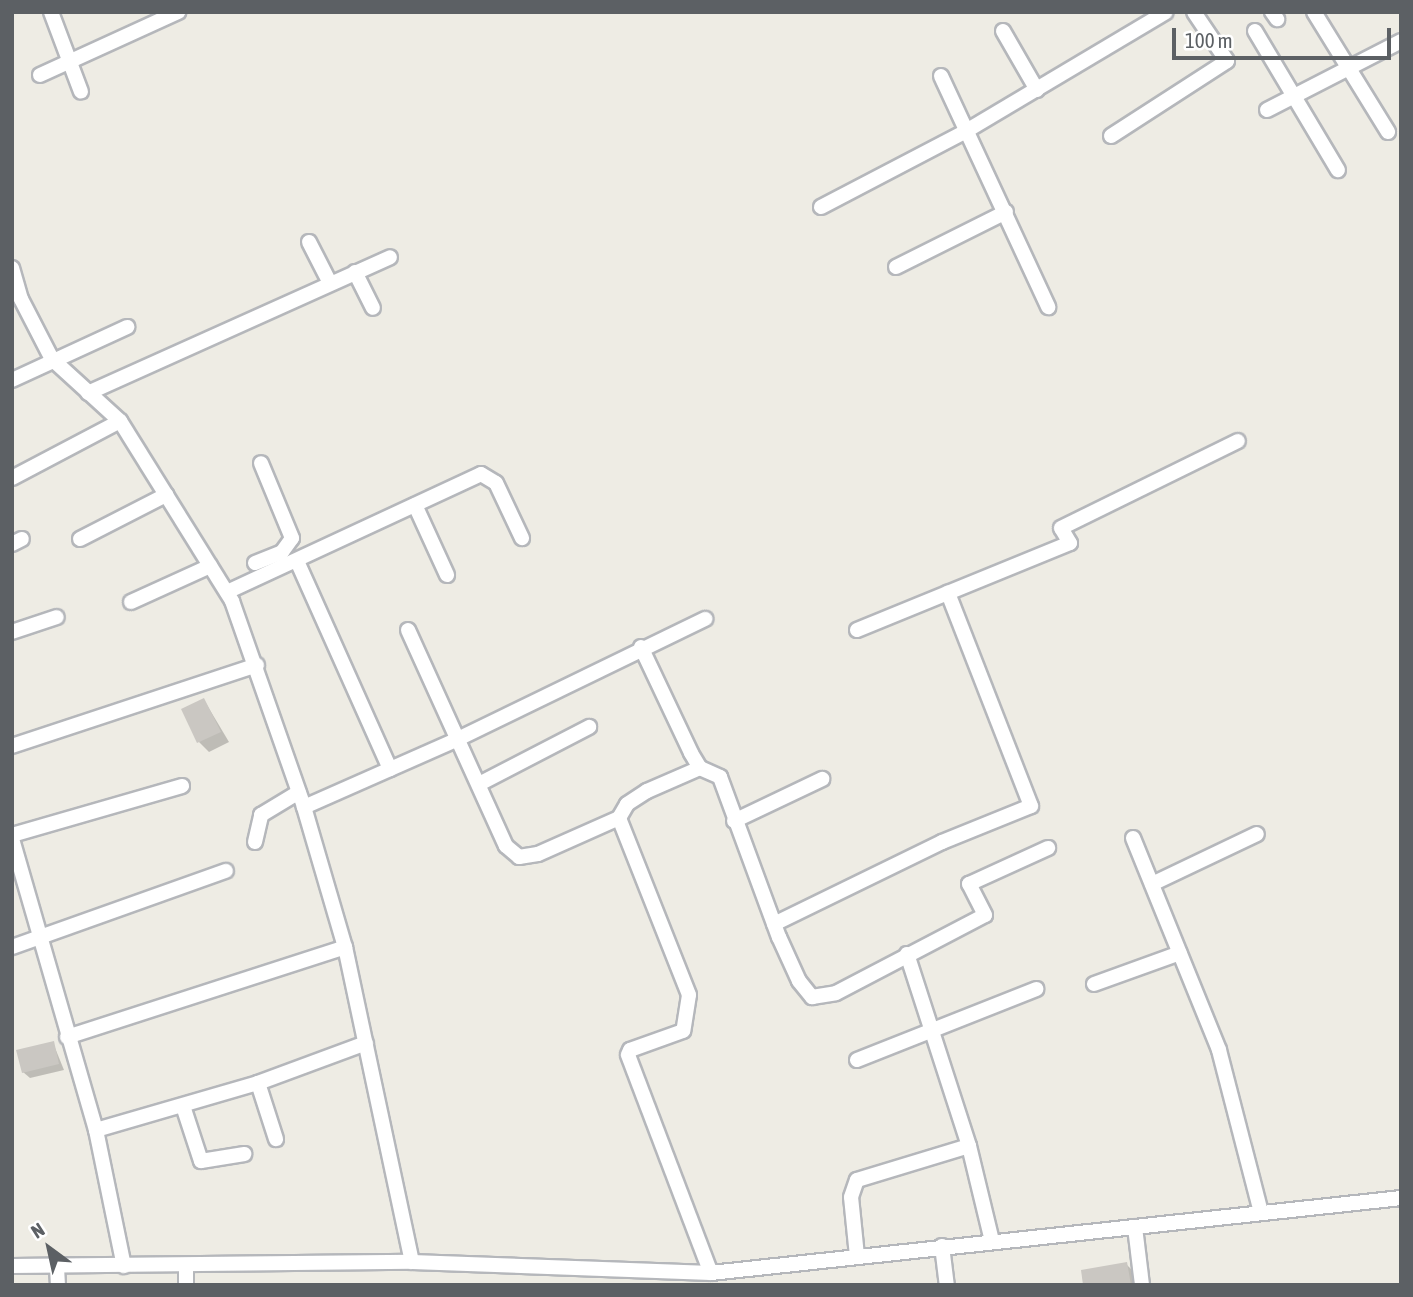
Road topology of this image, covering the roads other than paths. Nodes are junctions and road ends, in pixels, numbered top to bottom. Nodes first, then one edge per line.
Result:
1 (51, 12) edge
2 (178, 12) edge
3 (1166, 12) edge
4 (1195, 12) edge
5 (1314, 12) edge
6 (1003, 31) dead end
7 (1255, 31) dead end
8 (1401, 41) edge
9 (68, 61) junction
10 (1347, 65) junction
11 (40, 75) dead end
12 (941, 76) dead end
13 (1037, 90) junction
14 (81, 92) dead end
15 (1293, 96) junction
16 (1267, 110) dead end
17 (968, 130) junction
18 (1388, 132) dead end
19 (1111, 136) dead end
20 (1338, 170) dead end
21 (821, 207) dead end
22 (1006, 212) junction
23 (309, 242) dead end
24 (390, 257) dead end
25 (896, 267) dead end
26 (12, 268) edge
27 (355, 272) junction
28 (330, 283) junction
29 (373, 307) dead end
30 (1048, 307) dead end
31 (127, 327) dead end
32 (52, 359) junction
33 (12, 380) edge
34 (88, 393) junction
35 (120, 421) junction
36 (1238, 441) dead end
37 (261, 463) dead end
38 (12, 478) edge
39 (166, 495) junction
40 (415, 505) junction
41 (522, 538) dead end
42 (80, 539) dead end
43 (289, 559) junction
44 (254, 563) dead end
45 (210, 566) junction
46 (447, 575) dead end
47 (226, 592) junction
48 (948, 593) junction
49 (131, 602) dead end
50 (57, 617) dead end
51 (705, 618) dead end
52 (408, 630) dead end
53 (858, 630) dead end
54 (12, 632) edge
55 (641, 647) junction
56 (257, 665) junction
57 (589, 727) dead end
58 (458, 739) junction
59 (12, 746) edge
60 (700, 768) junction
61 (390, 769) junction
62 (822, 779) dead end
63 (481, 783) junction
64 (182, 786) dead end
65 (299, 792) junction
66 (304, 807) junction
67 (619, 818) junction
68 (734, 821) junction
69 (1257, 834) dead end
70 (12, 837) edge
71 (1133, 838) dead end
72 (255, 842) dead end
73 (1048, 848) dead end
74 (226, 871) dead end
75 (1152, 884) junction
76 (774, 924) junction
77 (43, 937) junction
78 (12, 947) edge
79 (345, 947) junction
80 (1180, 953) junction
81 (907, 954) junction
82 (1094, 984) dead end
83 (1036, 989) dead end
84 (935, 1032) junction
85 (67, 1037) junction
86 (366, 1043) junction
87 (857, 1060) dead end
88 (258, 1083) junction
89 (183, 1106) junction
90 (96, 1130) junction
91 (276, 1139) dead end
92 (970, 1146) junction
93 (244, 1154) dead end
94 (1401, 1198) edge
95 (1261, 1212) junction
96 (1135, 1227) junction
97 (992, 1241) junction
98 (942, 1246) junction
99 (858, 1256) junction
100 (412, 1262) junction
101 (186, 1265) junction
102 (12, 1266) edge
103 (124, 1266) junction
104 (57, 1267) junction
105 (711, 1273) junction
106 (667, 1278) edge
107 (58, 1285) edge
108 (186, 1285) edge
109 (947, 1285) edge
110 (1142, 1285) edge

1 - 9 street
2 - 9 street
3 - 13 street
4 - 19 street
5 - 10 street
6 - 13 street
7 - 15 street
8 - 10 street
9 - 11 street
9 - 14 street
10 - 15 street
10 - 18 street
12 - 17 street
13 - 17 street
15 - 16 street
15 - 20 street
17 - 21 street
17 - 22 street
22 - 25 street
22 - 30 street
23 - 28 street
24 - 27 street
26 - 32 street
27 - 28 street
27 - 29 street
28 - 34 street
31 - 32 street
32 - 33 street
32 - 34 street
34 - 35 street
35 - 38 street
35 - 39 street
36 - 48 street
37 - 43 street
39 - 42 street
39 - 45 street
40 - 41 street
40 - 43 street
40 - 46 street
43 - 44 street
43 - 47 street
43 - 61 street
45 - 47 street
45 - 49 street
47 - 56 street
48 - 53 street
48 - 76 street
50 - 54 street
51 - 55 street
52 - 58 street
55 - 58 street
55 - 60 street
56 - 59 street
56 - 65 street
57 - 63 street
58 - 61 street
58 - 63 street
60 - 67 street
60 - 68 street
61 - 66 street
62 - 68 street
63 - 67 street
64 - 70 street
65 - 66 street
65 - 72 street
66 - 79 street
67 - 105 street
68 - 76 street
69 - 75 street
70 - 77 street
71 - 75 street
73 - 81 street
74 - 77 street
75 - 80 street
76 - 81 street
77 - 78 street
77 - 85 street
79 - 85 street
79 - 86 street
80 - 82 street
80 - 95 street
81 - 84 street
83 - 84 street
84 - 87 street
84 - 92 street
85 - 90 street
86 - 88 street
86 - 100 street
88 - 89 street
88 - 91 street
89 - 90 street
89 - 93 street
90 - 103 street
92 - 97 street
92 - 99 street
94 - 95 street
95 - 96 street
96 - 97 street
96 - 110 street
97 - 98 street
98 - 99 street
98 - 109 street
99 - 105 street
100 - 101 street
100 - 106 street
101 - 103 street
101 - 108 street
102 - 104 street
103 - 104 street
104 - 107 street
105 - 106 street

